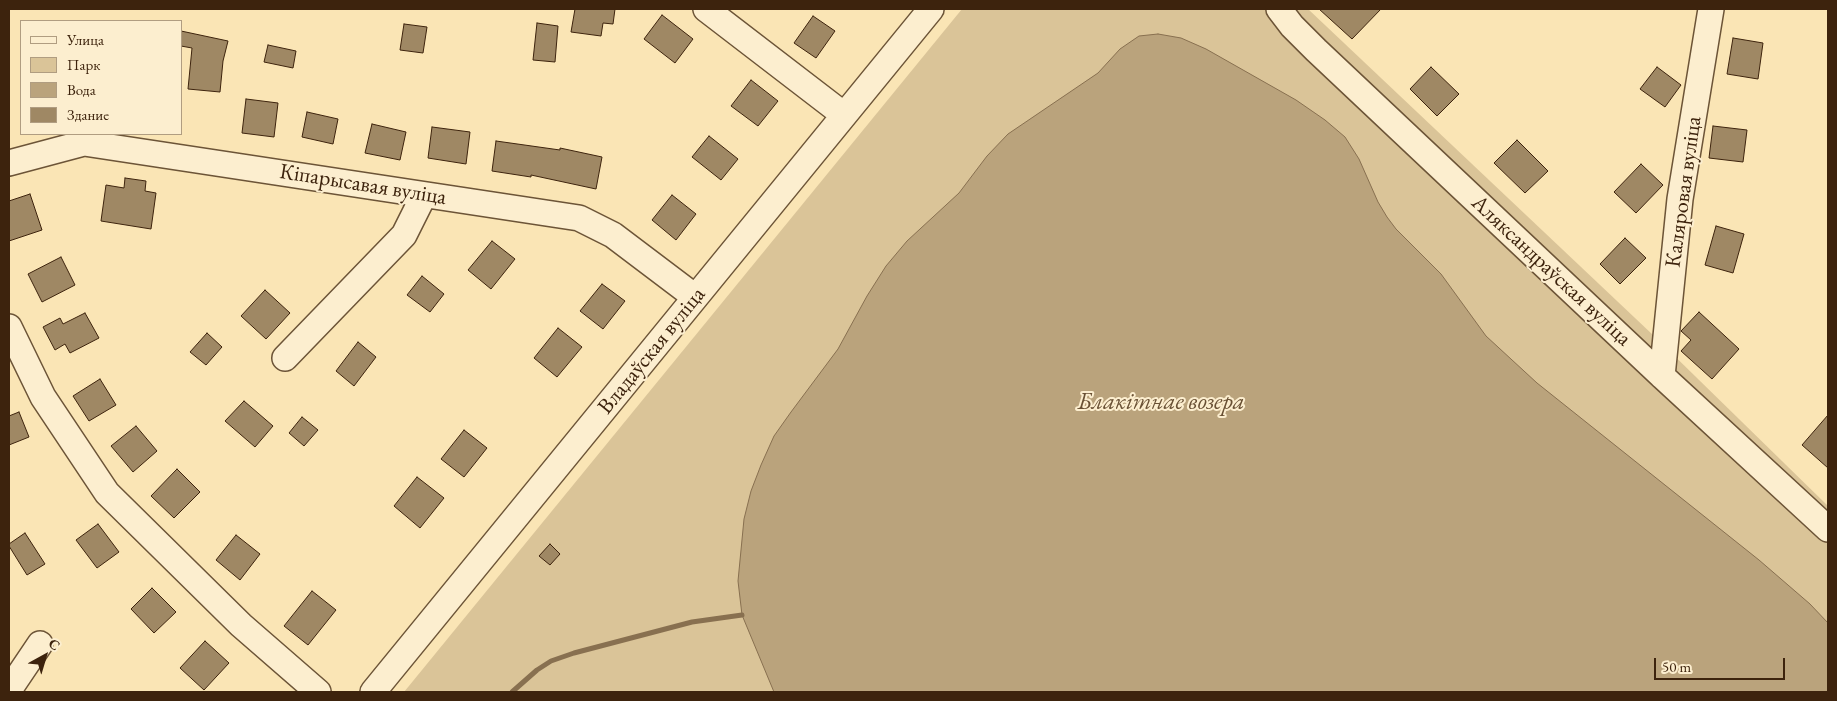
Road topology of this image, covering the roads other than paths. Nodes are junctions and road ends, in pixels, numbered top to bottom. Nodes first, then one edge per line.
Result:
1 (706, 9) edge
2 (931, 9) edge
3 (1279, 9) edge
4 (1711, 9) edge
5 (844, 115) junction
6 (9, 163) edge
7 (424, 195) junction
8 (695, 298) junction
9 (9, 327) edge
10 (285, 358) dead end
11 (1662, 376) junction
12 (1828, 529) edge
13 (40, 644) dead end
14 (9, 690) edge
15 (318, 692) edge
16 (372, 692) edge

1 - 5 street
2 - 5 street, Владаўская вуліца
3 - 11 street, Аляксандраўская вуліца
4 - 11 street, Каляровая вуліца
5 - 8 street, Владаўская вуліца
6 - 7 street, Кіпарысавая вуліца
7 - 8 street, Кіпарысавая вуліца
7 - 10 street
8 - 16 street, Владаўская вуліца
9 - 15 street
11 - 12 street, Аляксандраўская вуліца
13 - 14 street

